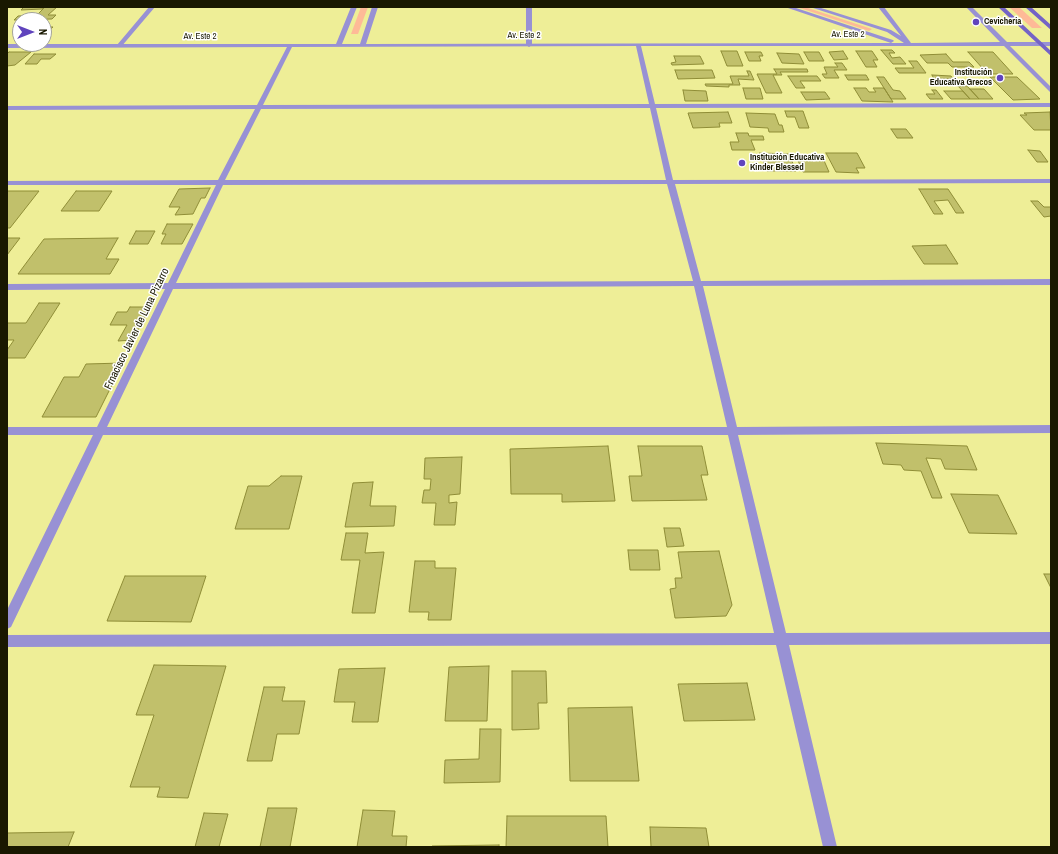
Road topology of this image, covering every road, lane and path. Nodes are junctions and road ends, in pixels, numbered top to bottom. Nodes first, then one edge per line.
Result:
1 (152, 7) edge
2 (354, 7) edge
3 (375, 7) edge
4 (529, 7) edge
5 (788, 7) edge
6 (814, 7) edge
7 (881, 7) edge
8 (969, 7) edge
9 (1001, 7) edge
10 (1028, 7) edge
11 (1051, 28) edge
12 (898, 44) junction
13 (910, 44) junction
14 (1005, 44) junction
15 (1040, 44) junction
16 (1051, 44) edge
17 (529, 45) junction
18 (638, 45) junction
19 (7, 46) edge
20 (119, 46) junction
21 (290, 46) junction
22 (338, 46) junction
23 (362, 46) junction
24 (1051, 54) edge
25 (1051, 91) edge
26 (1051, 105) edge
27 (652, 106) junction
28 (7, 108) edge
29 (259, 108) junction
30 (670, 180) junction
31 (1051, 180) edge
32 (221, 182) junction
33 (7, 183) edge
34 (1051, 282) edge
35 (698, 284) junction
36 (7, 287) edge
37 (171, 287) junction
38 (1051, 429) edge
39 (100, 430) junction
40 (7, 431) edge
41 (733, 431) junction
42 (7, 623) edge
43 (1051, 638) edge
44 (782, 640) junction
45 (7, 641) edge
46 (830, 847) edge

1 - 20 street
2 - 22 street
3 - 23 street
4 - 17 street
5 - 12 street
6 - 13 street
7 - 13 street
8 - 14 street
9 - 15 main road
10 - 11 main road
12 - 13 street, Av. Este 2
12 - 18 street, Av. Este 2
13 - 14 street, Av. Este 2
14 - 15 street, Av. Este 2
14 - 25 street
15 - 16 street, Av. Este 2
15 - 24 main road
17 - 18 street, Av. Este 2
17 - 23 street, Av. Este 2
18 - 27 street
19 - 20 street, Av. Este 2
20 - 21 street, Av. Este 2
21 - 22 street, Av. Este 2
21 - 29 street, Frnacisco Javier de Luna Pizarro
22 - 23 street, Av. Este 2
26 - 27 street
27 - 29 street
27 - 30 street
28 - 29 street
29 - 32 street, Frnacisco Javier de Luna Pizarro
30 - 31 street
30 - 32 street
30 - 35 street
32 - 33 street
32 - 37 street, Frnacisco Javier de Luna Pizarro
34 - 35 street
35 - 37 street
35 - 41 street
36 - 37 street
37 - 39 street, Frnacisco Javier de Luna Pizarro
38 - 41 street
39 - 40 street
39 - 41 street
39 - 42 street, Frnacisco Javier de Luna Pizarro
41 - 44 street
43 - 44 street
44 - 45 street
44 - 46 street

